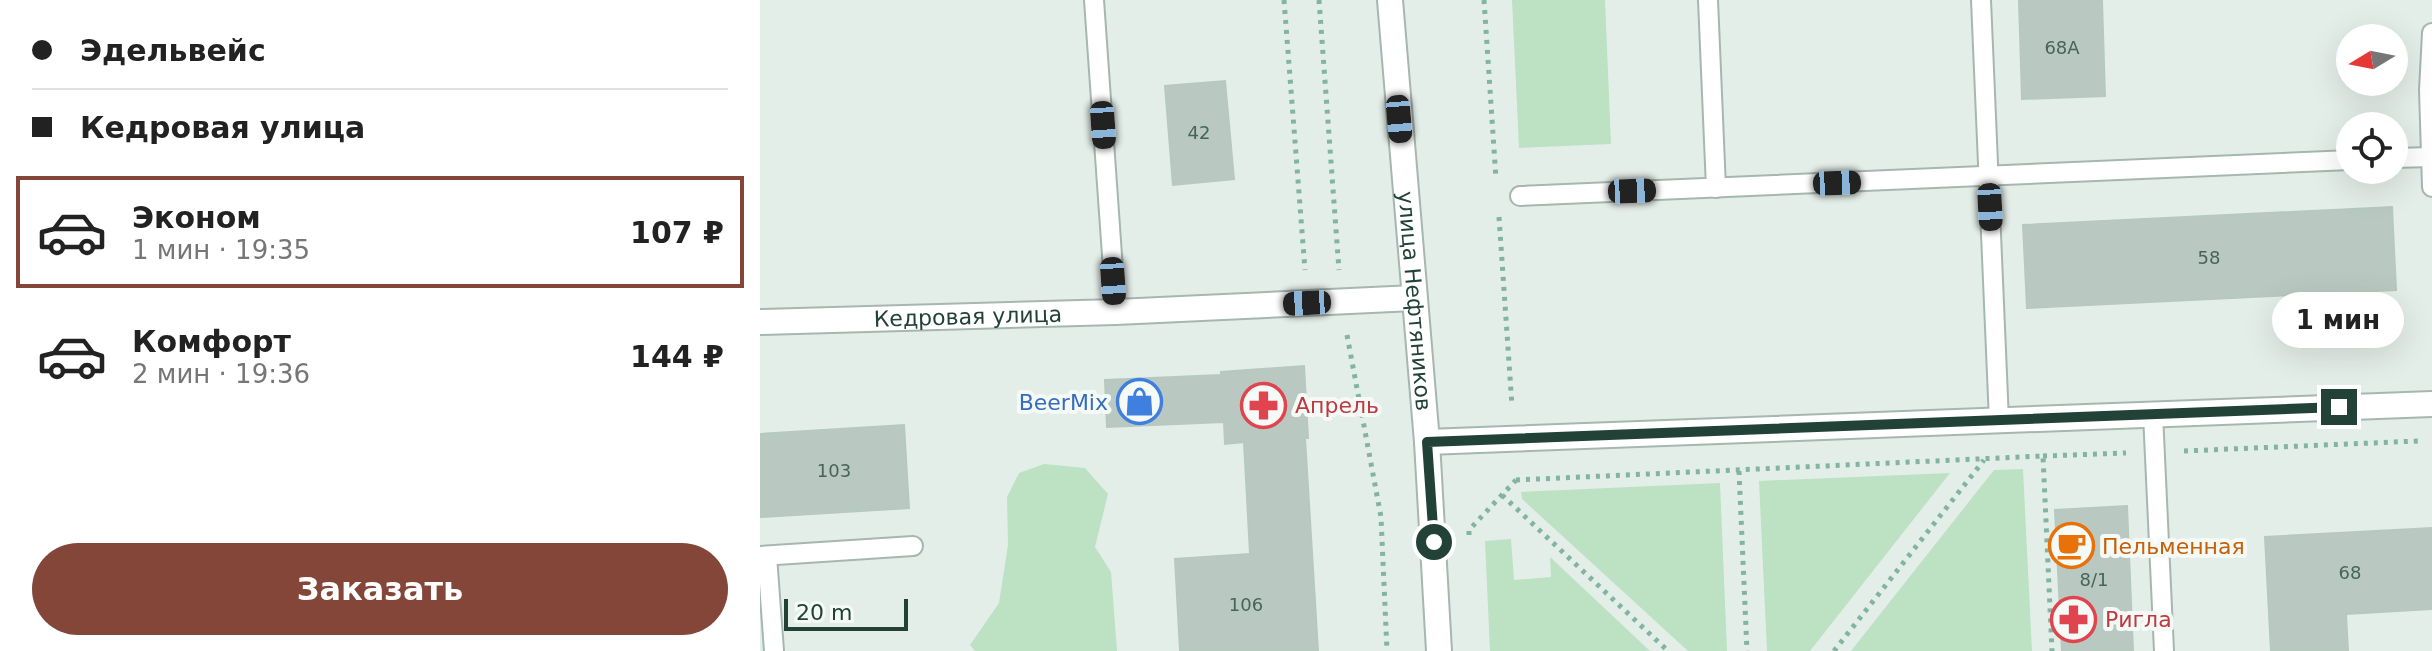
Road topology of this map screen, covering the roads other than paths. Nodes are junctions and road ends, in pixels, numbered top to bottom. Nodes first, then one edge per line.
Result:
1 (1094, 0) edge
2 (1390, 0) edge
3 (1708, 0) edge
4 (1981, 0) edge
5 (2432, 33) edge
6 (2431, 157) edge
7 (2408, 158) edge
8 (2336, 161) edge
9 (1988, 177) junction
10 (2432, 187) edge
11 (1716, 188) junction
12 (1520, 196) dead end
13 (1414, 298) junction
14 (1116, 312) junction
15 (760, 322) edge
16 (2432, 404) edge
17 (2153, 414) junction
18 (1999, 421) junction
19 (1427, 442) junction
20 (913, 546) dead end
21 (764, 556) edge
22 (774, 651) edge
23 (1439, 651) edge
24 (2164, 651) edge

1 - 14 lane
2 - 13 street, улица Нефтяников
3 - 11 lane
4 - 9 lane
5 - 6 lane
6 - 7 lane
6 - 10 lane
8 - 9 lane
9 - 11 lane
9 - 18 lane
11 - 12 lane
13 - 14 street, Кедровая улица
13 - 19 street, улица Нефтяников
14 - 15 street, Кедровая улица
16 - 17 street
17 - 18 street
17 - 24 lane
18 - 19 street
19 - 23 street, улица Нефтяников
20 - 21 lane
21 - 22 lane

